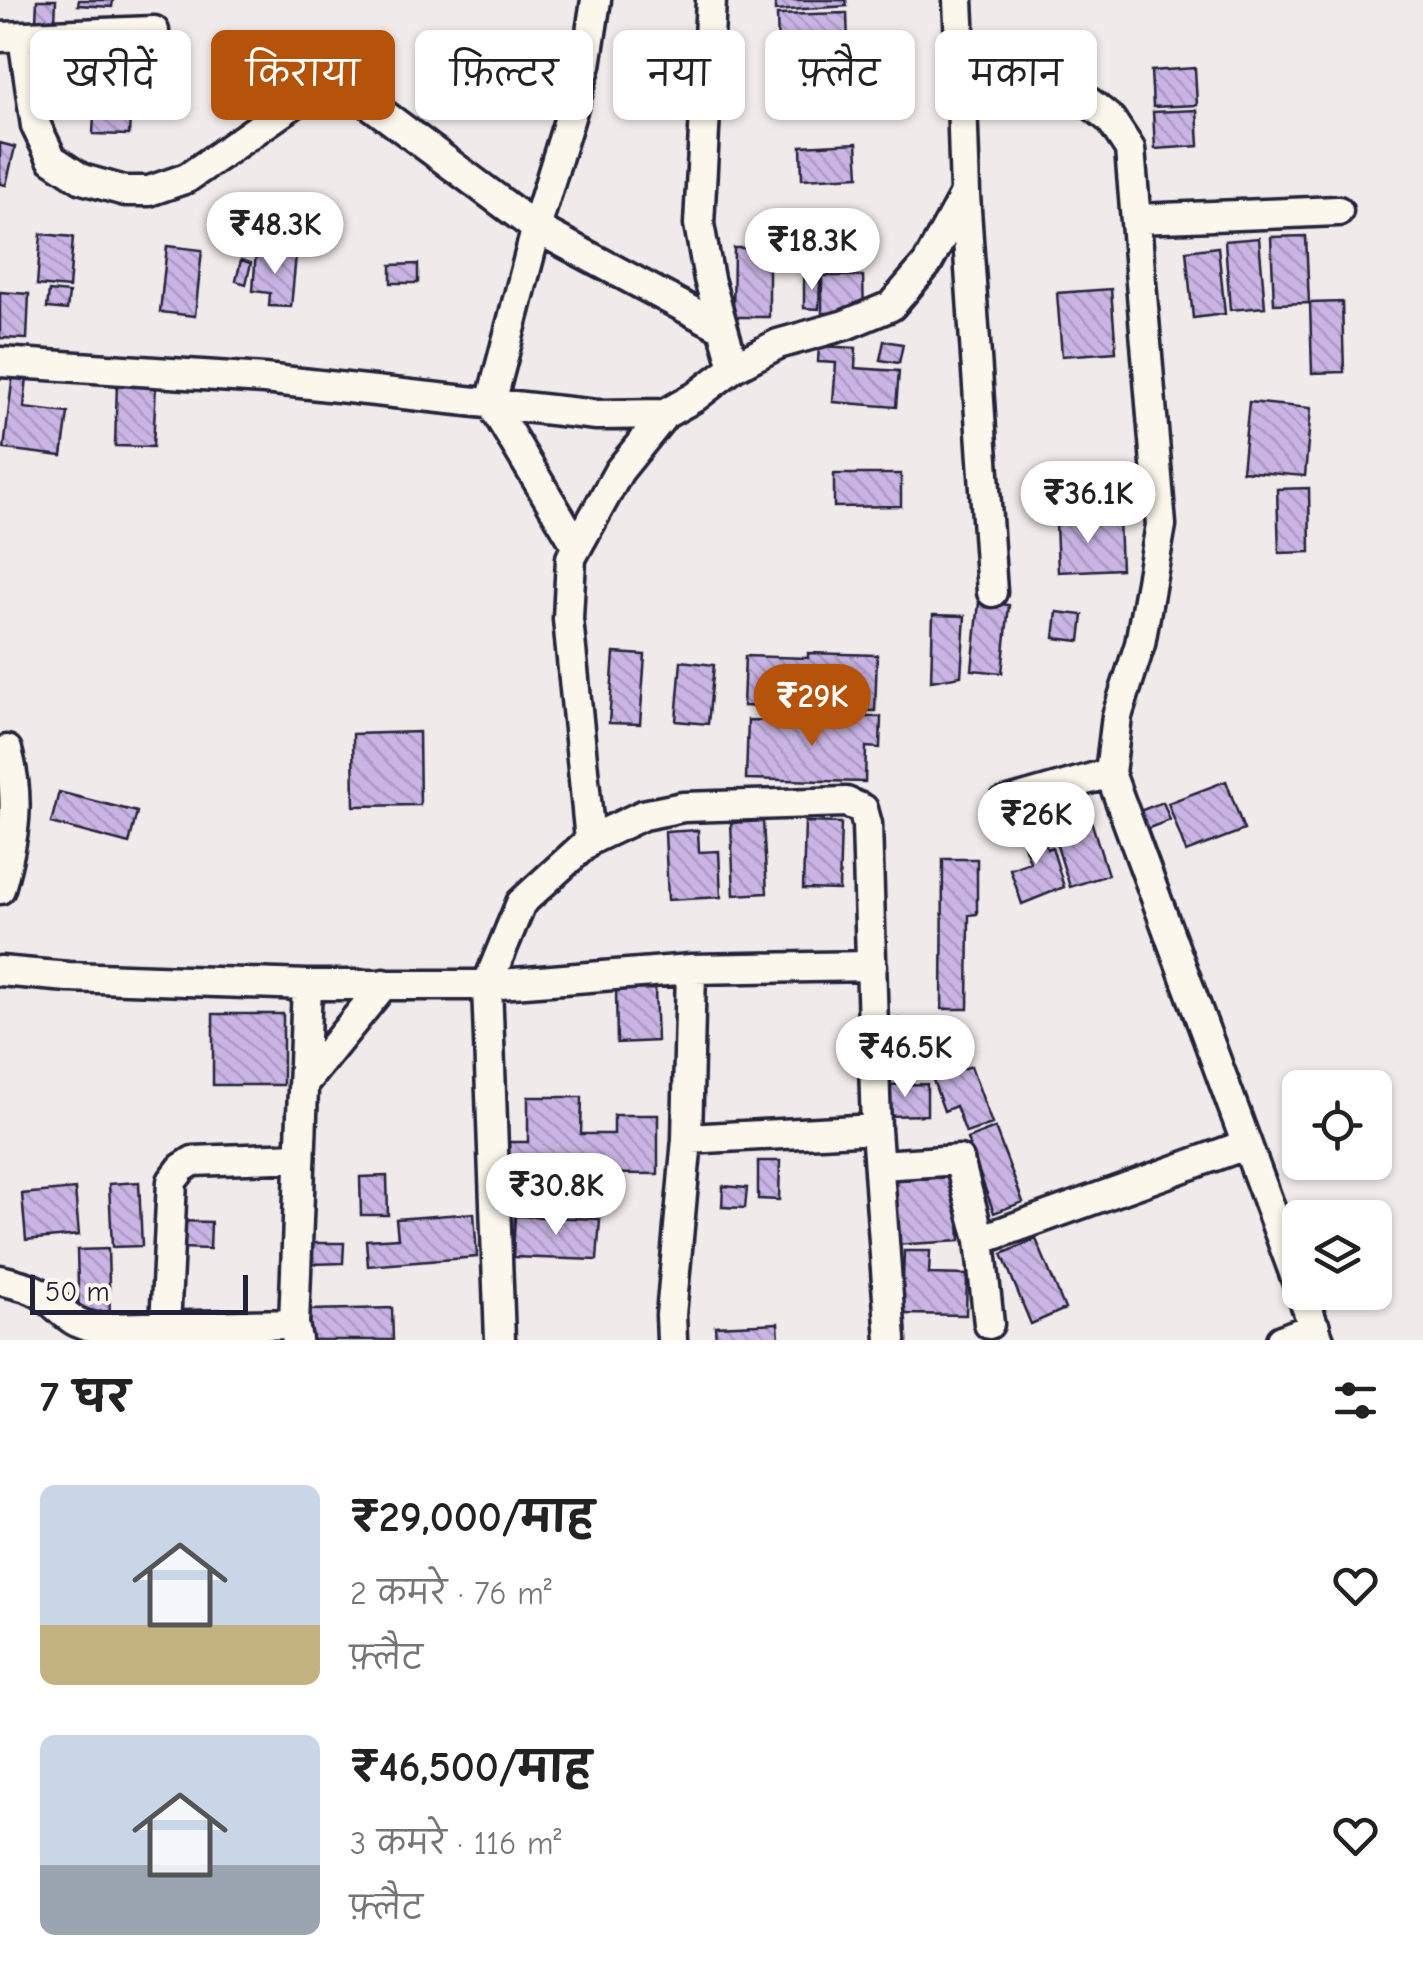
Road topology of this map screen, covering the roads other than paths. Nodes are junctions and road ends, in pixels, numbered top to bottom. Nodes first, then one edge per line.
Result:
1 (596, 0) edge
2 (712, 0) edge
3 (958, 0) edge
4 (959, 30) edge
5 (11, 37) edge
6 (1097, 109) edge
7 (963, 120) edge
8 (965, 194) junction
9 (1338, 211) dead end
10 (1137, 219) junction
11 (536, 228) junction
12 (723, 328) junction
13 (0, 362) edge
14 (734, 368) junction
15 (491, 403) junction
16 (665, 414) junction
17 (577, 546) junction
18 (992, 592) dead end
19 (7, 750) dead end
20 (1110, 773) junction
21 (1002, 804) dead end
22 (590, 840) junction
23 (0, 889) edge
24 (872, 966) junction
25 (691, 969) junction
26 (0, 971) edge
27 (384, 984) junction
28 (307, 985) junction
29 (487, 985) junction
30 (303, 1084) junction
31 (876, 1129) junction
32 (687, 1138) junction
33 (1245, 1145) junction
34 (300, 1156) junction
35 (880, 1165) junction
36 (980, 1240) junction
37 (1282, 1241) edge
38 (0, 1280) edge
39 (1308, 1310) edge
40 (989, 1324) dead end
41 (164, 1327) junction
42 (295, 1332) edge
43 (1317, 1334) edge
44 (500, 1340) edge
45 (672, 1340) edge
46 (892, 1340) edge
47 (1280, 1340) edge

1 - 11 street
2 - 12 street
3 - 4 street
5 - 11 street
6 - 10 street
7 - 8 street
8 - 14 street
8 - 18 street
9 - 10 street
10 - 20 street
11 - 12 street
11 - 15 street
12 - 14 street
13 - 15 street
14 - 16 street
15 - 16 street
15 - 17 street
16 - 17 street
17 - 22 street
19 - 23 street
20 - 21 street
20 - 33 street
22 - 24 street
22 - 29 street
24 - 25 street
24 - 31 street
25 - 29 street
25 - 32 street
26 - 28 street
27 - 28 street
27 - 29 street
27 - 30 street
28 - 30 street
29 - 44 street
30 - 34 street
31 - 32 street
31 - 35 street
32 - 45 street
33 - 36 street
33 - 37 street
34 - 41 street
34 - 42 street
35 - 36 street
35 - 46 street
36 - 40 street
38 - 41 street
39 - 43 street
41 - 42 street
43 - 47 street

